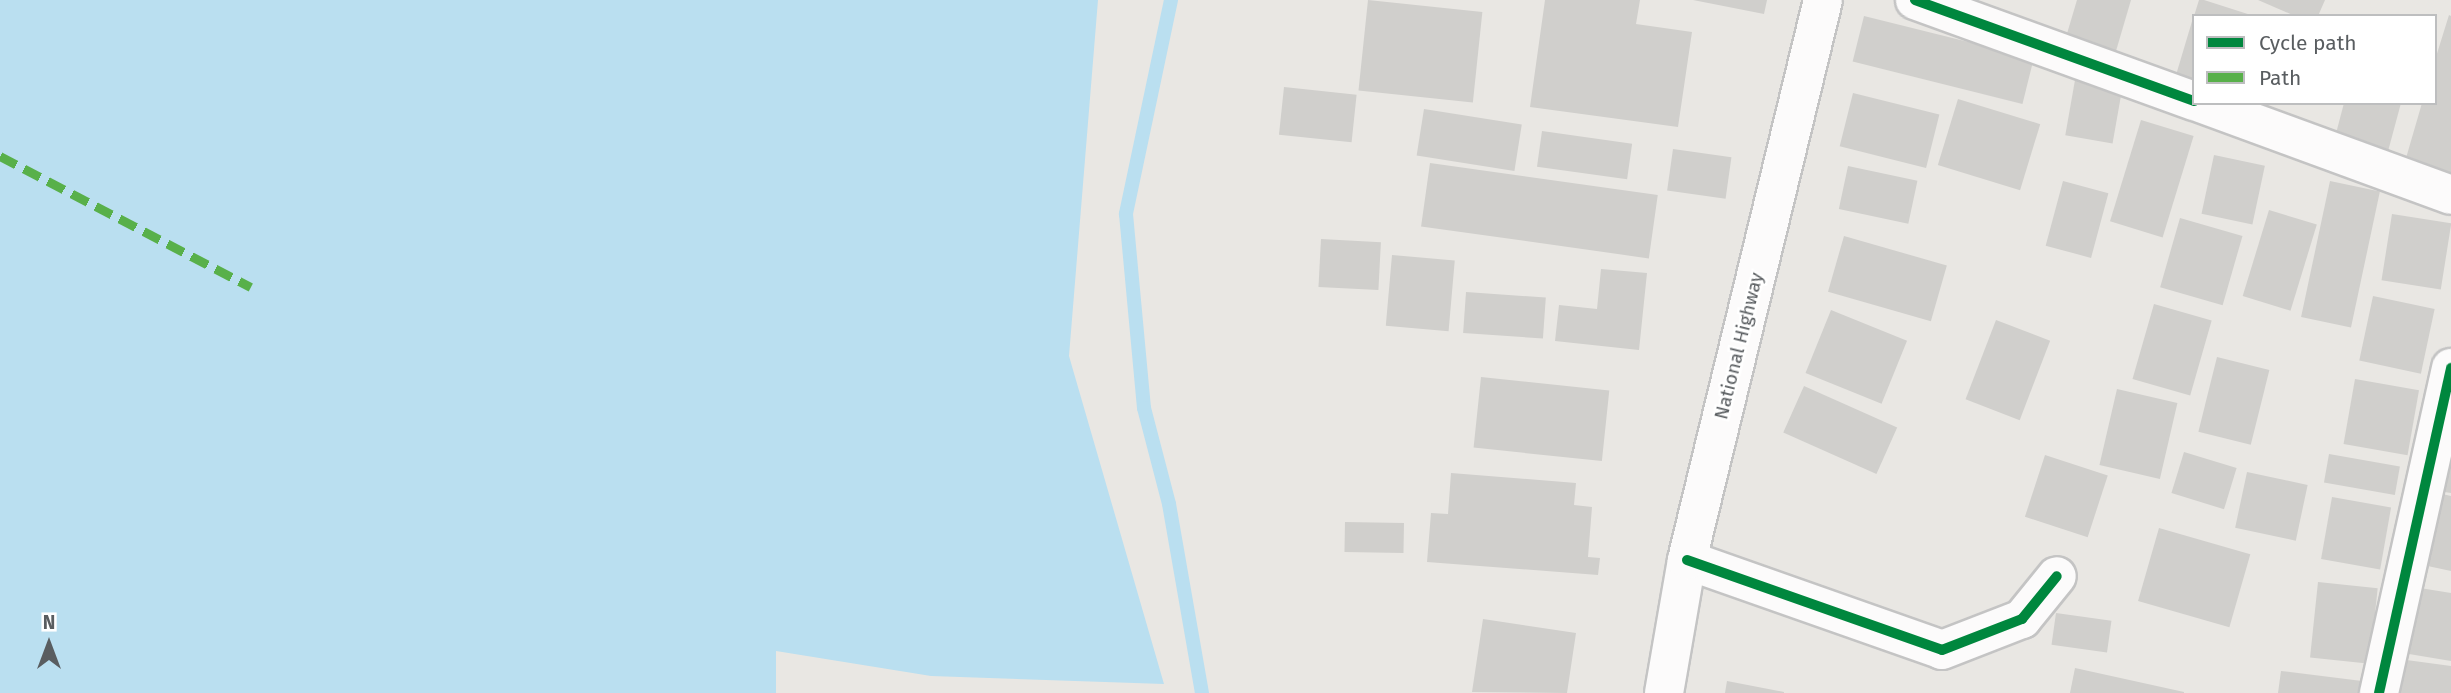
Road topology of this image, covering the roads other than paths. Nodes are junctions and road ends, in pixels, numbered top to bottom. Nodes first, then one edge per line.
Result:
1 (1823, 0) edge
2 (1916, 0) edge
3 (2192, 100) edge
4 (2205, 105) edge
5 (2451, 195) edge
6 (2451, 368) edge
7 (1687, 560) junction
8 (2057, 576) dead end
9 (1664, 693) edge
10 (2379, 693) edge

1 - 7 street, National Highway
2 - 3 street
4 - 5 street
6 - 10 street
7 - 8 street
7 - 9 street, National Highway

